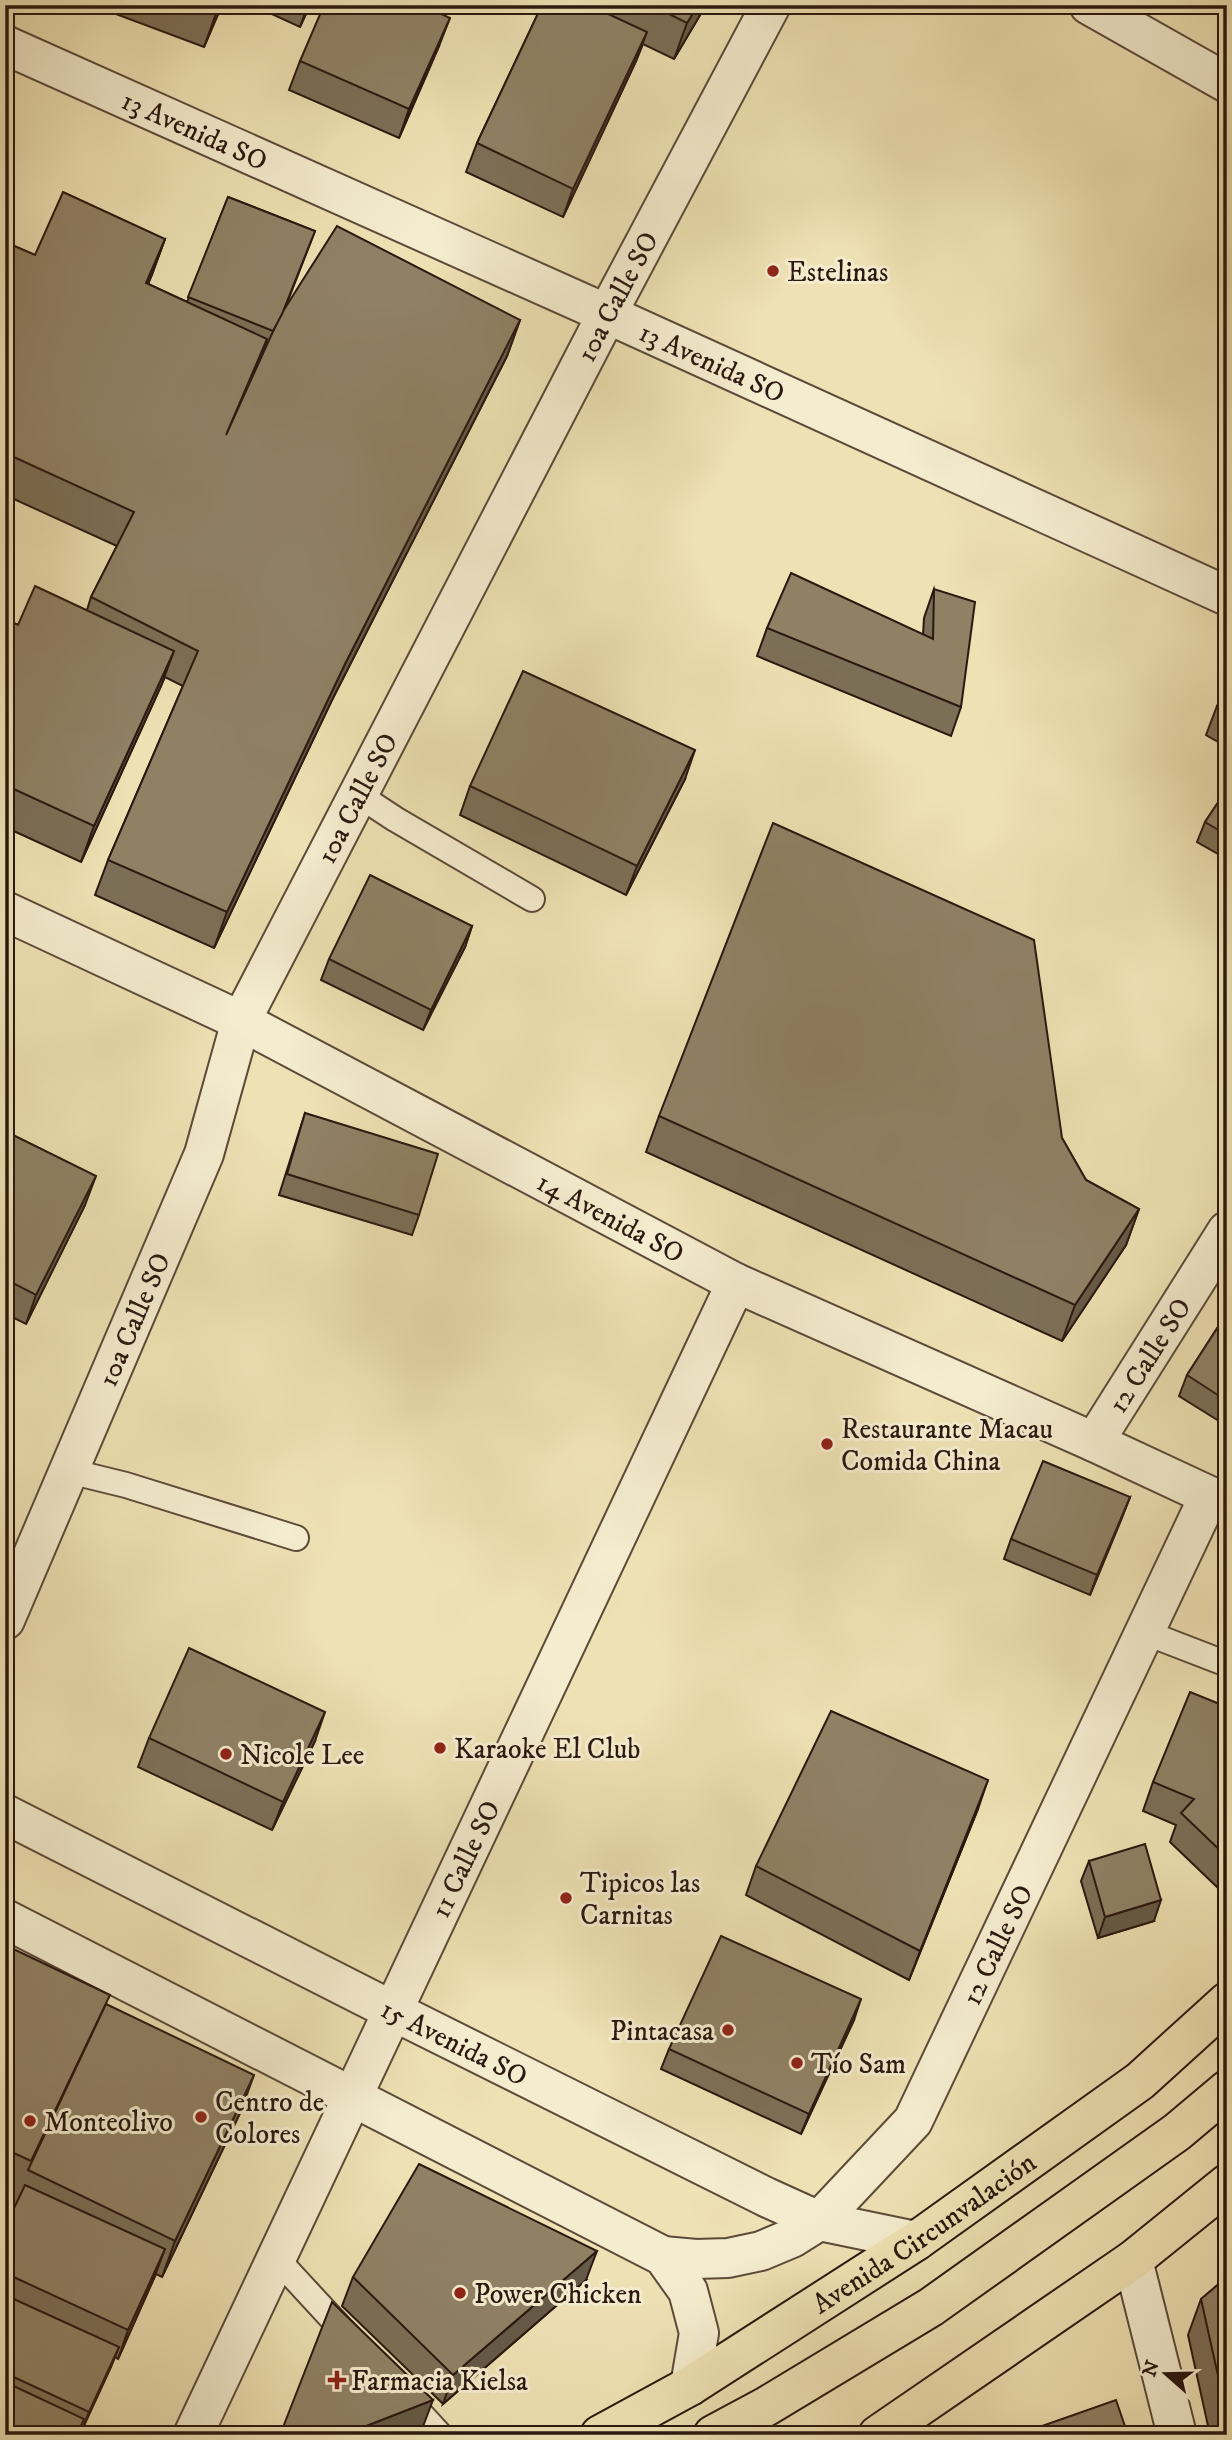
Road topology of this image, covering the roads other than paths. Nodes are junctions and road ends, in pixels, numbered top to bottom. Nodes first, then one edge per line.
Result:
1 (771, 5) edge
2 (1089, 5) edge
3 (5, 46) edge
4 (1227, 83) edge
5 (607, 314) junction
6 (1227, 596) edge
7 (357, 794) junction
8 (533, 899) dead end
9 (5, 911) edge
10 (242, 1021) junction
11 (1227, 1231) edge
12 (736, 1283) junction
13 (1094, 1442) junction
14 (69, 1471) junction
15 (1218, 1500) edge
16 (296, 1538) dead end
17 (5, 1620) edge
18 (1144, 1632) junction
19 (1227, 1664) edge
20 (5, 1814) edge
21 (5, 1919) edge
22 (1227, 2001) edge
23 (393, 2011) junction
24 (1227, 2090) edge
25 (352, 2096) junction
26 (1227, 2184) edge
27 (819, 2221) junction
28 (916, 2241) junction
29 (663, 2256) junction
30 (276, 2258) junction
31 (1133, 2260) junction
32 (367, 2356) edge
33 (385, 2376) edge
34 (690, 2386) junction
35 (192, 2435) edge
36 (440, 2435) edge
37 (600, 2435) edge
38 (713, 2435) edge
39 (878, 2435) edge
40 (1177, 2435) edge

1 - 5 street, 10a Calle SO
2 - 4 street
3 - 5 street, 13 Avenida SO
5 - 6 street, 13 Avenida SO
5 - 7 street, 10a Calle SO
7 - 8 lane
7 - 10 street, 10a Calle SO
9 - 10 street, 14 Avenida SO
10 - 12 street, 14 Avenida SO
10 - 14 street, 10a Calle SO
11 - 13 street, 12 Calle SO
12 - 13 street, 14 Avenida SO
12 - 23 street, 11 Calle SO
13 - 15 street, 14 Avenida SO
14 - 16 lane
14 - 17 street, 10a Calle SO
15 - 18 street, 12 Calle SO
18 - 19 lane
18 - 27 street, 12 Calle SO
20 - 23 street, 15 Avenida SO
21 - 25 street
22 - 28 highway, Avenida Circunvalación
23 - 25 street, 11 Calle SO
23 - 27 street, 15 Avenida SO
24 - 38 highway
25 - 29 street
25 - 30 street, 11 Calle SO
26 - 31 highway
27 - 28 street, 15 Avenida SO
27 - 29 street, 12 Calle SO
28 - 34 highway, Avenida Circunvalación
29 - 34 street
30 - 32 lane
30 - 35 street, 11 Calle SO
31 - 39 highway
31 - 40 street
33 - 36 lane
34 - 37 highway, Avenida Circunvalación

